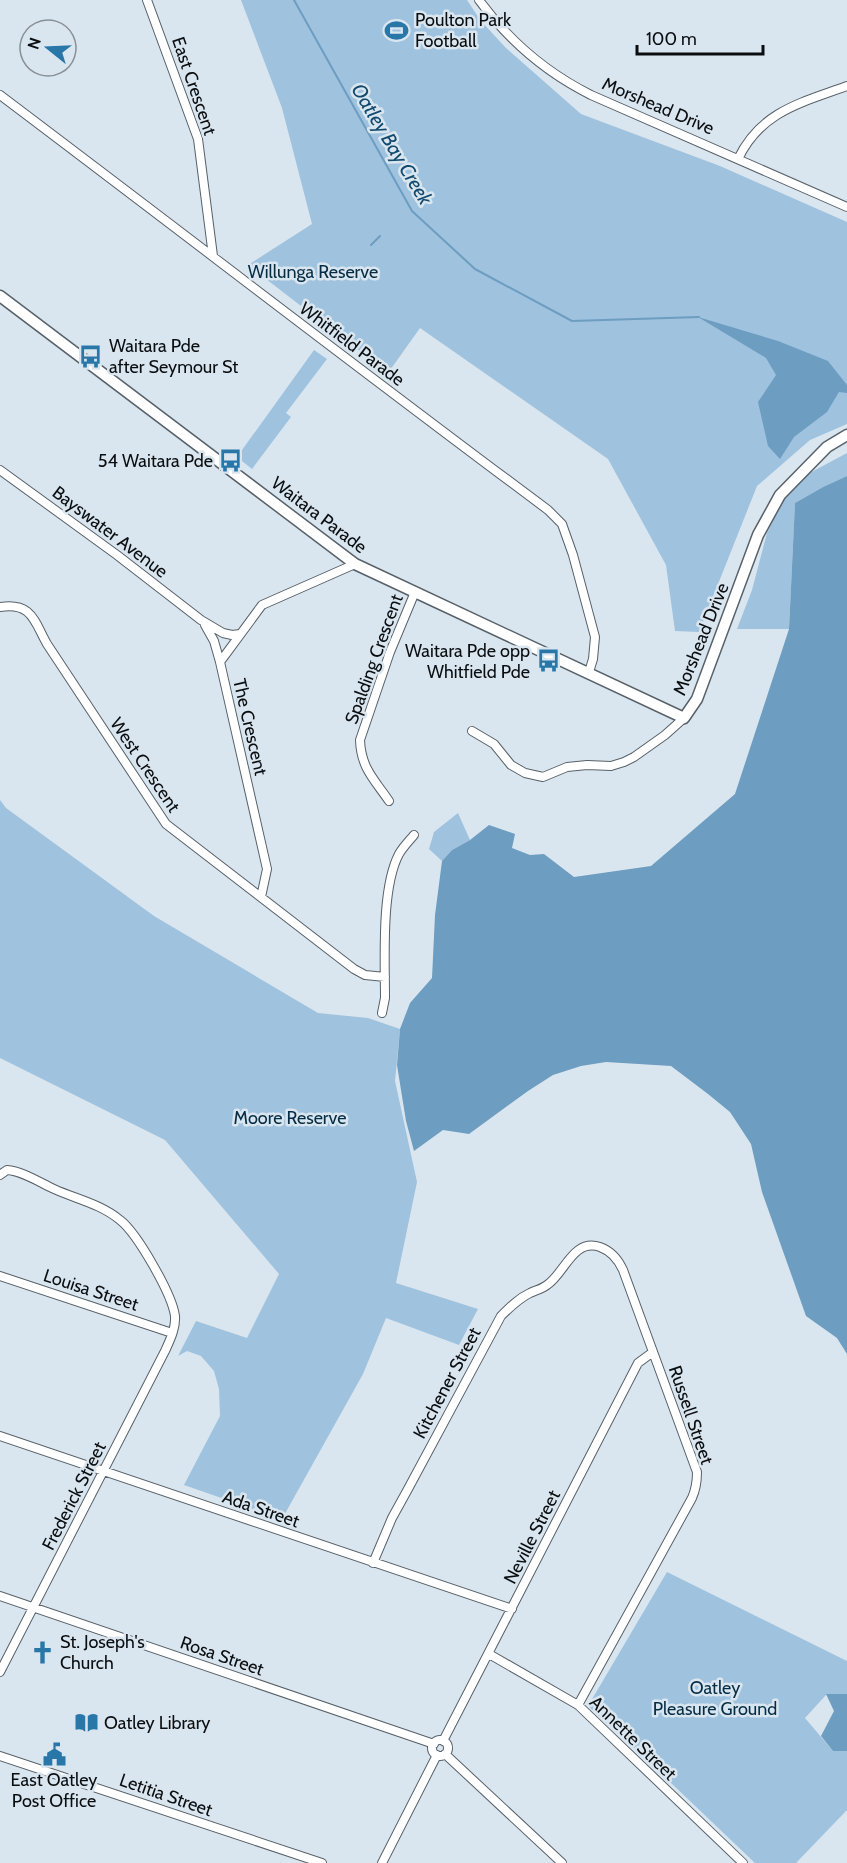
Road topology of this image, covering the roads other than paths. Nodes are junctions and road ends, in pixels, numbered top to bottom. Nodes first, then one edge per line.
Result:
1 (147, 0) edge
2 (479, 0) edge
3 (847, 86) edge
4 (0, 95) edge
5 (738, 159) junction
6 (847, 207) edge
7 (213, 256) junction
8 (0, 296) edge
9 (847, 435) edge
10 (0, 470) edge
11 (355, 564) junction
12 (415, 592) junction
13 (0, 607) edge
14 (201, 620) junction
15 (240, 634) junction
16 (220, 662) junction
17 (590, 672) junction
18 (684, 718) junction
19 (472, 731) dead end
20 (389, 801) dead end
21 (414, 836) dead end
22 (261, 897) junction
23 (385, 977) junction
24 (382, 1013) dead end
25 (0, 1175) edge
26 (583, 1247) joint
27 (0, 1276) edge
28 (172, 1333) junction
29 (653, 1352) junction
30 (0, 1436) edge
31 (103, 1472) junction
32 (374, 1563) junction
33 (0, 1596) edge
34 (33, 1607) junction
35 (512, 1610) junction
36 (489, 1654) junction
37 (0, 1672) edge
38 (578, 1705) junction
39 (443, 1741) junction
40 (434, 1744) junction
41 (441, 1754) junction
42 (0, 1755) edge
43 (322, 1863) edge
44 (382, 1863) edge
45 (562, 1863) edge
46 (743, 1863) edge

1 - 7 street, East Crescent
2 - 5 street, Morshead Drive
3 - 5 street
4 - 7 street, Whitfield Parade
5 - 6 street, Morshead Drive
7 - 17 street, Whitfield Parade
8 - 11 street, Waitara Parade
9 - 18 street, Morshead Drive
10 - 14 street, Bayswater Avenue
11 - 12 street, Waitara Parade
11 - 15 street, The Crescent
12 - 17 street, Waitara Parade
12 - 20 street, Spalding Crescent
13 - 22 street, West Crescent
14 - 15 street, Bayswater Avenue
14 - 16 street, Bayswater Avenue
15 - 16 street, The Crescent
16 - 22 street, The Crescent
17 - 18 street, Waitara Parade
18 - 19 street, Morshead Drive
21 - 23 street
22 - 23 street, West Crescent
23 - 24 street
25 - 28 street
26 - 29 street, Russell Street
26 - 32 street, Kitchener Street
27 - 28 street, Louisa Street
28 - 31 street, Frederick Street
29 - 35 street, Neville Street
29 - 38 street, Russell Street
30 - 31 street, Ada Street
31 - 32 street, Ada Street
31 - 34 street, Frederick Street
32 - 35 street, Ada Street
33 - 34 street, Rosa Street
34 - 37 street, Frederick Street
34 - 40 street, Rosa Street
35 - 36 street, Neville Street
36 - 38 street, Annette Street
36 - 39 street, Neville Street
38 - 46 street, Annette Street
39 - 40 street
39 - 41 street
40 - 41 street
41 - 44 street
41 - 45 street
42 - 43 street, Letitia Street

